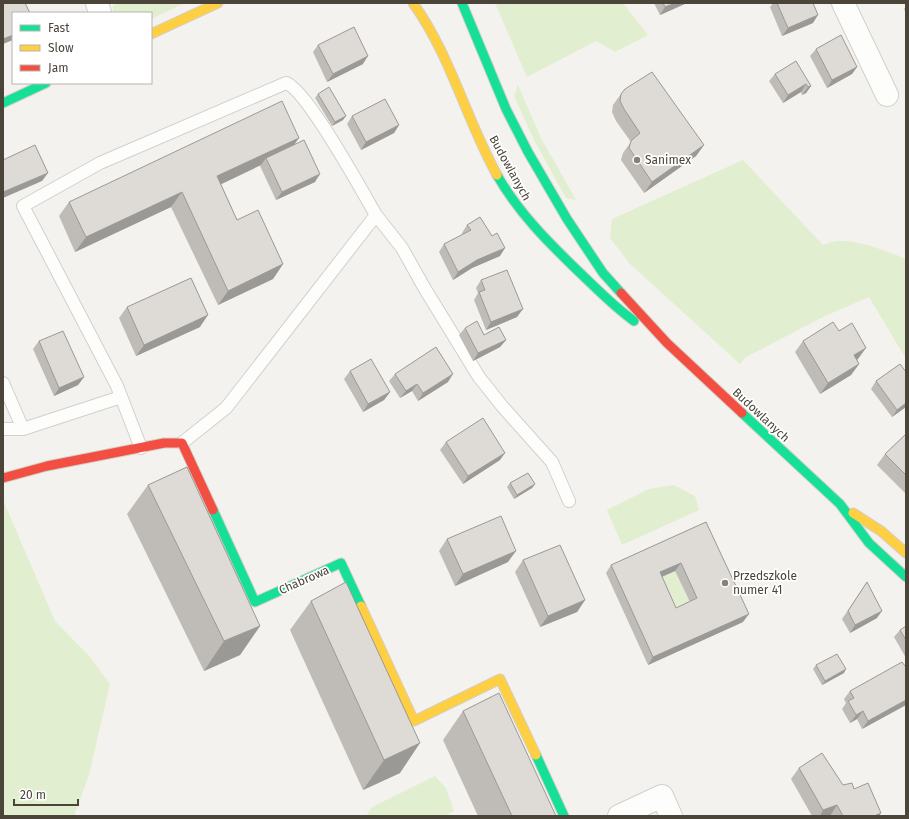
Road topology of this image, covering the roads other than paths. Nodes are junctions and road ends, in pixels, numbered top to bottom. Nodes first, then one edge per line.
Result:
1 (218, 3) edge
2 (413, 3) edge
3 (462, 3) edge
4 (843, 3) edge
5 (152, 34) edge
6 (44, 84) edge
7 (887, 95) dead end
8 (3, 103) edge
9 (376, 215) junction
10 (667, 343) junction
11 (3, 383) edge
12 (121, 397) junction
13 (3, 429) edge
14 (23, 430) junction
15 (182, 444) junction
16 (141, 448) junction
17 (3, 478) edge
18 (568, 501) dead end
19 (840, 504) junction
20 (906, 553) edge
21 (906, 578) edge
22 (564, 816) edge
23 (619, 816) edge
24 (671, 816) edge

1 - 5 main road
2 - 10 main road, Budowlanych
3 - 10 main road, Budowlanych
4 - 7 street
6 - 8 main road
9 - 12 lane
9 - 15 lane
9 - 18 lane
10 - 19 main road, Budowlanych
11 - 14 lane
12 - 14 lane
12 - 16 lane
13 - 14 lane
15 - 16 main road
15 - 22 main road, Chabrowa
16 - 17 main road
19 - 20 main road, Budowlanych
19 - 21 main road, Budowlanych
23 - 24 street

